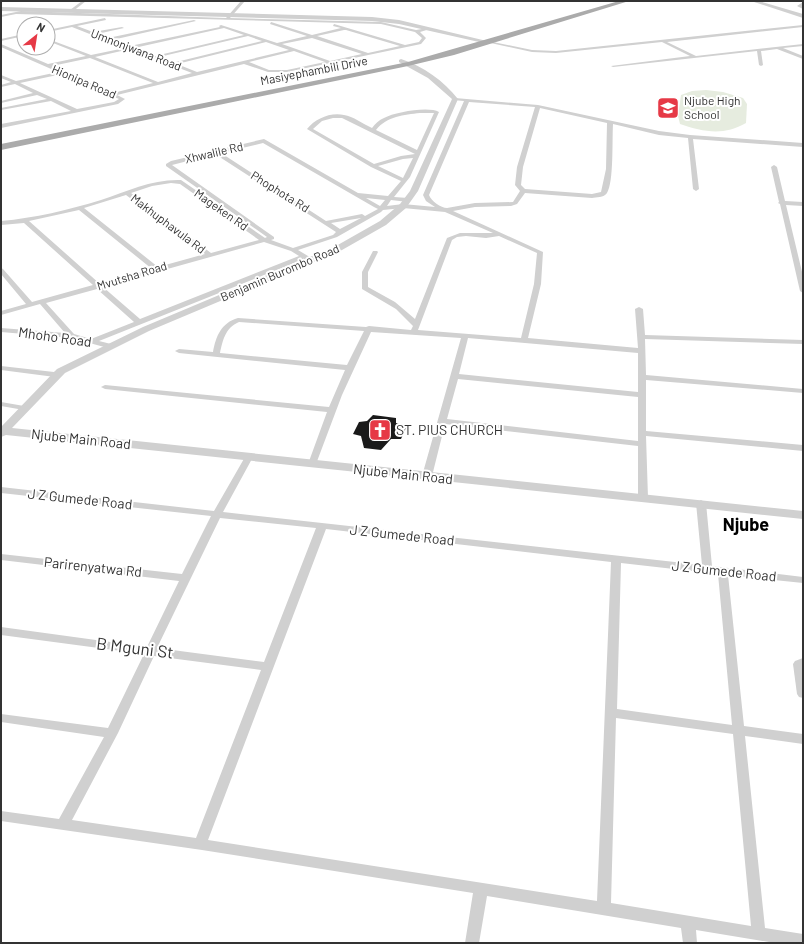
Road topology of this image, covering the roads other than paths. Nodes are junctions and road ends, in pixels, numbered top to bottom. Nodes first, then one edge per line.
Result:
1 (84, 1) edge
2 (243, 1) edge
3 (613, 1) edge
4 (626, 1) edge
5 (754, 1) edge
6 (766, 1) edge
7 (803, 3) edge
8 (803, 8) edge
9 (1, 9) edge
10 (30, 10) junction
11 (71, 11) junction
12 (803, 12) edge
13 (16, 13) junction
14 (1, 16) edge
15 (120, 16) junction
16 (803, 16) edge
17 (229, 17) junction
18 (198, 18) junction
19 (203, 20) junction
20 (267, 20) junction
21 (326, 22) junction
22 (73, 26) junction
23 (803, 26) edge
24 (226, 27) junction
25 (122, 28) dead end
26 (56, 29) edge
27 (345, 29) junction
28 (428, 29) junction
29 (416, 31) junction
30 (93, 34) junction
31 (248, 35) junction
32 (311, 36) junction
33 (16, 37) edge
34 (236, 39) junction
35 (1, 40) edge
36 (108, 40) junction
37 (267, 41) junction
38 (478, 41) junction
39 (663, 41) junction
40 (488, 42) junction
41 (56, 43) edge
42 (278, 44) junction
43 (803, 45) edge
44 (2, 47) edge
45 (405, 47) junction
46 (131, 48) junction
47 (778, 48) junction
48 (294, 50) junction
49 (759, 50) junction
50 (368, 54) junction
51 (90, 57) junction
52 (155, 57) junction
53 (695, 57) junction
54 (803, 58) edge
55 (244, 62) junction
56 (330, 62) junction
57 (405, 63) junction
58 (172, 64) junction
59 (761, 65) dead end
60 (47, 66) junction
61 (613, 66) dead end
62 (60, 72) junction
63 (198, 74) junction
64 (1, 76) edge
65 (16, 82) junction
66 (158, 83) junction
67 (1, 86) edge
68 (38, 93) junction
69 (113, 94) junction
70 (455, 99) junction
71 (51, 100) junction
72 (467, 100) junction
73 (1, 102) edge
74 (538, 106) junction
75 (1, 109) edge
76 (76, 111) junction
77 (610, 122) junction
78 (1, 126) edge
79 (373, 130) junction
80 (690, 137) junction
81 (1, 142) edge
82 (803, 145) edge
83 (1, 147) edge
84 (216, 152) junction
85 (417, 155) junction
86 (373, 166) junction
87 (774, 167) dead end
88 (404, 180) junction
89 (696, 189) dead end
90 (523, 191) junction
91 (127, 193) junction
92 (356, 195) junction
93 (390, 198) junction
94 (406, 203) junction
95 (781, 203) junction
96 (803, 204) edge
97 (80, 208) junction
98 (378, 210) junction
99 (443, 210) junction
100 (25, 221) junction
101 (328, 222) junction
102 (1, 223) edge
103 (1, 227) edge
104 (339, 233) junction
105 (498, 234) junction
106 (264, 240) junction
107 (293, 250) junction
108 (375, 252) dead end
109 (209, 254) junction
110 (307, 258) junction
111 (156, 269) junction
112 (1, 270) edge
113 (98, 287) junction
114 (803, 291) edge
115 (42, 302) junction
116 (32, 305) junction
117 (639, 309) dead end
118 (1, 314) edge
119 (140, 323) junction
120 (369, 328) junction
121 (415, 328) junction
122 (1, 330) edge
123 (71, 336) junction
124 (465, 337) junction
125 (642, 337) junction
126 (524, 340) junction
127 (94, 341) junction
128 (803, 342) edge
129 (108, 346) junction
130 (179, 351) dead end
131 (641, 351) junction
132 (216, 354) junction
133 (1, 368) edge
134 (349, 368) junction
135 (61, 370) junction
136 (454, 376) junction
137 (643, 377) junction
138 (105, 387) dead end
139 (803, 391) edge
140 (642, 394) junction
141 (2, 406) edge
142 (24, 408) junction
143 (330, 410) junction
144 (442, 421) junction
145 (2, 433) edge
146 (642, 433) junction
147 (640, 444) junction
148 (803, 448) edge
149 (250, 457) junction
150 (312, 464) junction
151 (427, 476) junction
152 (1, 490) edge
153 (643, 498) junction
154 (701, 503) junction
155 (217, 514) junction
156 (803, 515) edge
157 (322, 526) junction
158 (1, 557) edge
159 (616, 560) junction
160 (707, 568) junction
161 (723, 571) junction
162 (185, 578) junction
163 (803, 580) edge
164 (1, 631) edge
165 (152, 650) junction
166 (803, 662) edge
167 (268, 667) junction
168 (803, 694) edge
169 (610, 713) junction
170 (1, 718) edge
171 (740, 730) junction
172 (112, 733) junction
173 (803, 739) edge
174 (1, 816) edge
175 (63, 824) junction
176 (200, 845) junction
177 (481, 889) junction
178 (604, 908) junction
179 (688, 924) junction
180 (759, 934) junction
181 (803, 942) edge
182 (472, 943) edge
183 (690, 943) edge

1 - 11 street
2 - 17 street
3 - 38 main road, Masiyephambili Drive
4 - 40 main road, Masiyephambili Drive
5 - 16 street
6 - 12 street
7 - 8 street
9 - 10 street
10 - 11 street
10 - 13 street
11 - 17 street
13 - 14 street
13 - 15 street
15 - 18 street
15 - 22 street
17 - 18 street
17 - 20 street
17 - 28 street
18 - 19 street
19 - 24 street
19 - 36 street
20 - 21 street
20 - 32 street
21 - 27 street
21 - 29 street
22 - 26 street
22 - 30 street, Umnonjwana Road
23 - 39 street
24 - 31 street
24 - 46 street
25 - 30 street
27 - 32 street
27 - 45 street
28 - 29 street
28 - 38 street
29 - 45 street
30 - 36 street, Umnonjwana Road
31 - 34 street
31 - 37 street
32 - 42 street
32 - 50 street
33 - 35 street
34 - 37 street
34 - 52 street
36 - 46 street, Umnonjwana Road
37 - 42 street
37 - 58 street
38 - 40 street
38 - 57 main road, Masiyephambili Drive
39 - 40 street
39 - 53 street
40 - 57 main road, Masiyephambili Drive
41 - 51 street
42 - 48 street
43 - 47 street
44 - 60 street, Hionipa Road
45 - 50 street
46 - 51 street
46 - 52 street, Umnonjwana Road
47 - 49 street
47 - 54 street
48 - 55 street
48 - 56 street
49 - 53 street
49 - 59 street
50 - 56 street
51 - 60 street
51 - 66 street
52 - 58 street, Umnonjwana Road
53 - 61 street
55 - 56 street
55 - 63 street
57 - 70 street
57 - 81 main road, Masiyephambili Drive
57 - 83 main road, Masiyephambili Drive
58 - 63 street, Umnonjwana Road
60 - 62 street, Hionipa Road
62 - 65 street
62 - 69 street, Hionipa Road
63 - 66 street
64 - 65 street
65 - 67 street
65 - 68 street
66 - 69 street
68 - 71 street
68 - 73 street
69 - 76 street, Hionipa Road
70 - 72 street
70 - 94 street, Benjamin Burombo Road
71 - 75 street
71 - 76 street
72 - 74 street
72 - 99 street
74 - 77 street
74 - 90 street
76 - 78 street
77 - 80 street
77 - 90 street
79 - 85 street
79 - 85 street
79 - 86 street
80 - 82 street
80 - 89 street
84 - 92 street, Xhwalile Rd
84 - 101 street, Phophota Rd
84 - 106 street, Xhwalile Rd
85 - 86 street
85 - 88 street
86 - 88 street
87 - 95 street
88 - 93 street
90 - 99 street
91 - 97 street, Mageken Rd
91 - 106 street, Mageken Rd
91 - 109 street, Makhuphavula Rd
92 - 93 street
92 - 98 street, Xhwalile Rd
93 - 94 street
93 - 98 street
94 - 98 street
94 - 99 street
94 - 110 street, Benjamin Burombo Road
95 - 96 street
95 - 114 street
97 - 100 street, Mageken Rd
97 - 111 street
98 - 101 street
98 - 104 street
99 - 105 street
100 - 102 street
100 - 103 street
100 - 113 street
101 - 104 street, Phophota Rd
104 - 107 street
105 - 121 street
105 - 126 street
106 - 107 street, Mageken Rd
106 - 109 street, Mvutsha Road
107 - 110 street, Mageken Rd
108 - 121 street
109 - 111 street, Mvutsha Road
110 - 119 street
110 - 129 street, Benjamin Burombo Road
111 - 113 street, Mvutsha Road
112 - 116 street
113 - 115 street, Mvutsha Road
113 - 119 street
115 - 116 street, Mvutsha Road
115 - 123 street
116 - 118 street, Mvutsha Road
117 - 125 street
119 - 127 street
120 - 121 street
120 - 132 street
120 - 134 street
121 - 124 street
122 - 123 street, Mhoho Road
123 - 127 street, Mhoho Road
124 - 126 street
124 - 136 street
125 - 128 street
125 - 131 street
126 - 131 street
127 - 129 street, Mhoho Road
129 - 135 street, Benjamin Burombo Road
130 - 132 street
131 - 137 street
132 - 134 street
133 - 135 street
134 - 143 street
135 - 142 street, Benjamin Burombo Road
136 - 140 street
136 - 144 street
137 - 139 street
137 - 140 street
138 - 143 street
140 - 146 street
141 - 142 street
142 - 145 street, Benjamin Burombo Road
143 - 150 street
144 - 147 street
144 - 151 street
145 - 149 street, Njube Main Road
146 - 147 street
146 - 148 street
147 - 153 street
149 - 150 street, Njube Main Road
149 - 155 street
150 - 151 street, Njube Main Road
151 - 153 street, Njube Main Road
152 - 155 street, J Z Gumede Road
153 - 154 street, Njube Main Road
154 - 156 street, Njube Main Road
154 - 160 street
155 - 157 street, J Z Gumede Road
155 - 162 street
157 - 159 street, J Z Gumede Road
157 - 167 street
158 - 162 street, Parirenyatwa Rd
159 - 160 street, J Z Gumede Road
159 - 169 street
160 - 161 street, J Z Gumede Road
161 - 163 street, J Z Gumede Road
161 - 171 street
162 - 165 street
164 - 165 street, B Mguni St
165 - 167 street, B Mguni St
165 - 172 street
166 - 168 street
167 - 176 street
169 - 171 street
169 - 178 street
170 - 172 street
171 - 173 street
171 - 180 street
172 - 175 street
174 - 175 street
175 - 176 street
176 - 177 street
177 - 178 street
177 - 182 street
178 - 179 street
179 - 180 street
179 - 183 street
180 - 181 street

